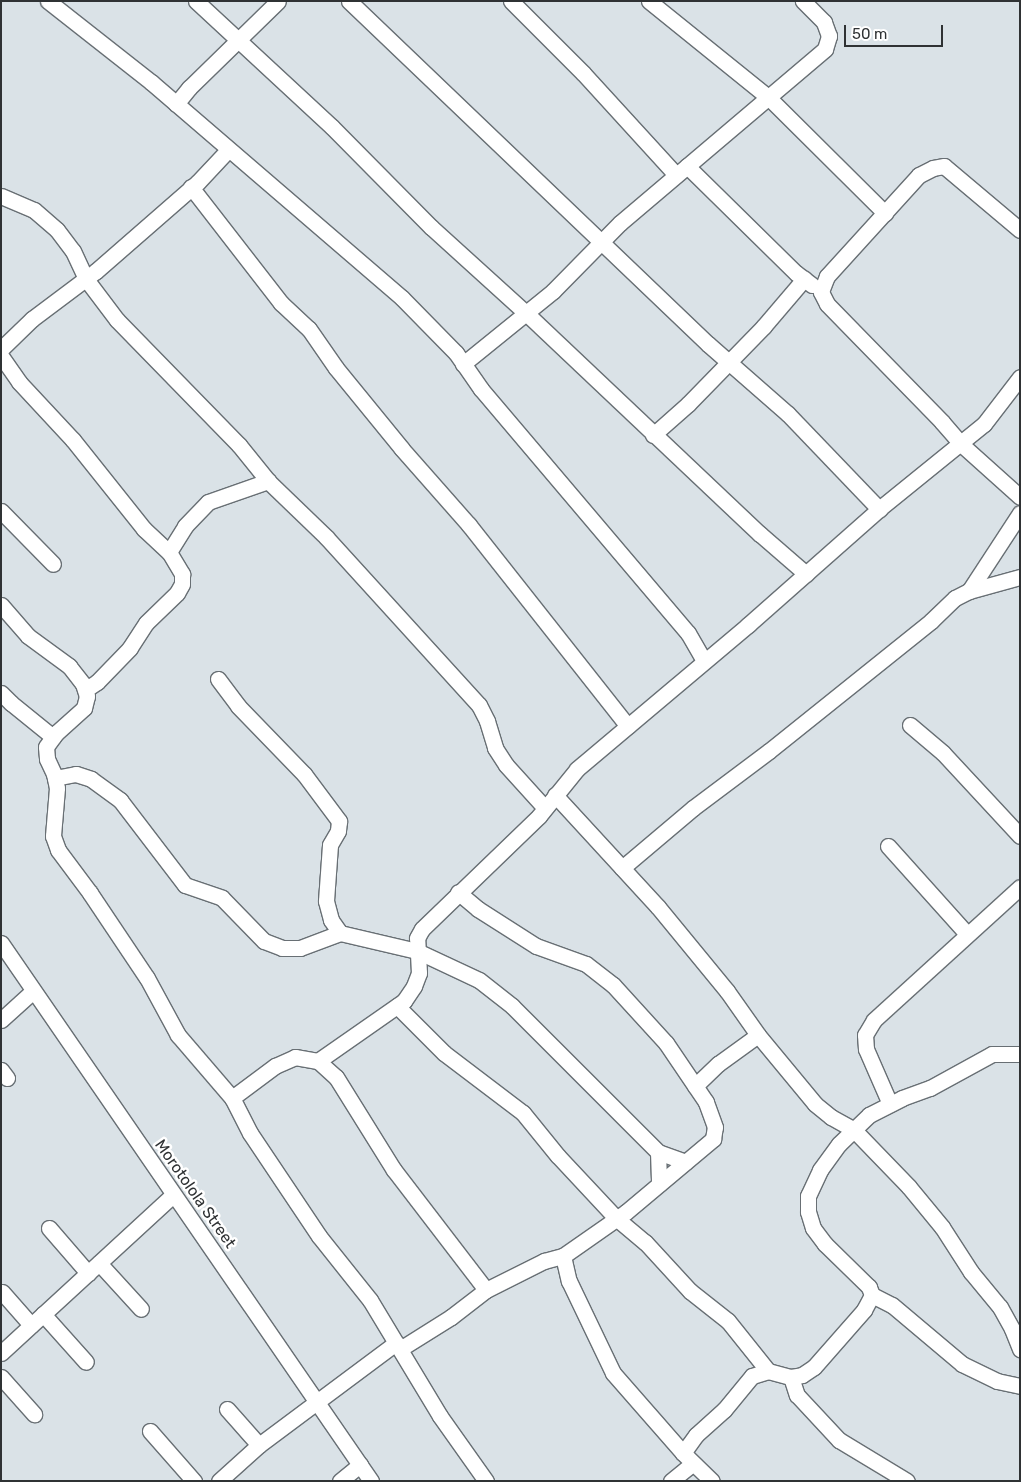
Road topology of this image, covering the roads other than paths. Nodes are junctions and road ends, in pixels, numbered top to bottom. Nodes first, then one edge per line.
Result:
1 (48, 1) edge
2 (196, 1) edge
3 (278, 1) edge
4 (349, 1) edge
5 (511, 1) edge
6 (649, 1) edge
7 (803, 1) edge
8 (237, 40) junction
9 (768, 97) junction
10 (176, 104) junction
11 (228, 150) junction
12 (682, 170) junction
13 (192, 187) junction
14 (1, 196) edge
15 (885, 213) junction
16 (1020, 230) edge
17 (601, 242) junction
18 (86, 280) junction
19 (804, 280) junction
20 (821, 292) junction
21 (526, 313) junction
22 (1, 348) edge
23 (1, 356) edge
24 (729, 362) junction
25 (463, 364) junction
26 (1020, 377) edge
27 (653, 435) junction
28 (961, 444) junction
29 (268, 481) junction
30 (1020, 497) edge
31 (879, 509) junction
32 (1, 511) edge
33 (1020, 513) edge
34 (169, 552) junction
35 (53, 564) dead end
36 (806, 574) junction
37 (1020, 578) edge
38 (969, 591) junction
39 (1, 605) edge
40 (704, 661) junction
41 (218, 679) dead end
42 (85, 690) junction
43 (1, 692) edge
44 (910, 725) dead end
45 (628, 726) junction
46 (53, 737) junction
47 (55, 778) junction
48 (555, 795) junction
49 (545, 808) junction
50 (1020, 836) edge
51 (888, 846) dead end
52 (622, 868) junction
53 (1020, 887) edge
54 (458, 892) junction
55 (340, 933) junction
56 (967, 934) junction
57 (1, 943) edge
58 (417, 950) junction
59 (33, 991) junction
60 (398, 1006) junction
61 (1, 1020) edge
62 (758, 1035) junction
63 (1020, 1054) edge
64 (318, 1061) junction
65 (695, 1086) junction
66 (232, 1098) junction
67 (890, 1104) junction
68 (854, 1130) junction
69 (658, 1152) junction
70 (685, 1162) junction
71 (659, 1184) junction
72 (173, 1194) junction
73 (616, 1218) junction
74 (49, 1228) dead end
75 (563, 1256) junction
76 (93, 1268) junction
77 (486, 1290) junction
78 (2, 1292) edge
79 (872, 1295) junction
80 (141, 1309) dead end
81 (43, 1314) junction
82 (31, 1325) junction
83 (398, 1346) junction
84 (1020, 1349) edge
85 (1, 1353) edge
86 (86, 1362) dead end
87 (768, 1370) junction
88 (1, 1377) edge
89 (791, 1377) junction
90 (1020, 1386) edge
91 (316, 1400) junction
92 (227, 1409) dead end
93 (34, 1414) dead end
94 (150, 1431) dead end
95 (258, 1445) junction
96 (688, 1458) junction
97 (360, 1465) junction
98 (194, 1481) edge
99 (219, 1481) edge
100 (340, 1481) edge
101 (372, 1481) edge
102 (486, 1481) edge
103 (671, 1481) edge
104 (712, 1481) edge
105 (907, 1481) edge

1 - 10 street
2 - 8 street
3 - 8 street
4 - 17 street
5 - 12 street
6 - 9 street
7 - 9 street
8 - 10 street
8 - 21 street
9 - 12 street
9 - 15 street
10 - 11 street
11 - 13 street
11 - 25 street
12 - 17 street
12 - 19 street
13 - 18 street
13 - 45 street
14 - 18 street
15 - 16 street
15 - 20 street
17 - 21 street
17 - 24 street
18 - 22 street
18 - 29 street
19 - 20 street
19 - 24 street
20 - 28 street
21 - 25 street
21 - 27 street
23 - 34 street
24 - 27 street
24 - 31 street
25 - 40 street
26 - 28 street
27 - 36 street
28 - 30 street
28 - 31 street
29 - 34 street
29 - 49 street
31 - 36 street
32 - 35 street
33 - 38 street
34 - 42 street
36 - 40 street
37 - 38 street
38 - 52 street
39 - 42 street
40 - 45 street
41 - 55 street
42 - 46 street
43 - 46 street
44 - 50 street
45 - 48 street
46 - 47 street
47 - 55 street
47 - 66 street
48 - 49 street
48 - 52 street
49 - 54 street
51 - 56 street
52 - 62 street
53 - 56 street
54 - 58 street
54 - 65 street
55 - 58 street
56 - 67 street
57 - 59 street, Morotolola Street
58 - 60 street
58 - 69 street
59 - 61 street
59 - 72 street, Morotolola Street
60 - 64 street
60 - 73 street
62 - 65 street
62 - 68 street
63 - 67 street
64 - 66 street
64 - 77 street
65 - 70 street
66 - 83 street
67 - 68 street
68 - 79 street
68 - 84 street
69 - 70 street
69 - 71 street
70 - 71 street
71 - 73 street
72 - 76 street
72 - 91 street, Morotolola Street
73 - 75 street
73 - 87 street
74 - 76 street
75 - 77 street
75 - 96 street
76 - 80 street
76 - 81 street
77 - 83 street
78 - 82 street
79 - 89 street
79 - 90 street
81 - 82 street
81 - 86 street
82 - 85 street
83 - 91 street
83 - 102 street
87 - 89 street
87 - 96 street
88 - 93 street
89 - 105 street
91 - 95 street
91 - 97 street, Morotolola Street
92 - 95 street
94 - 98 street
95 - 99 street
96 - 103 street
96 - 104 street
97 - 100 street
97 - 101 street, Morotolola Street

